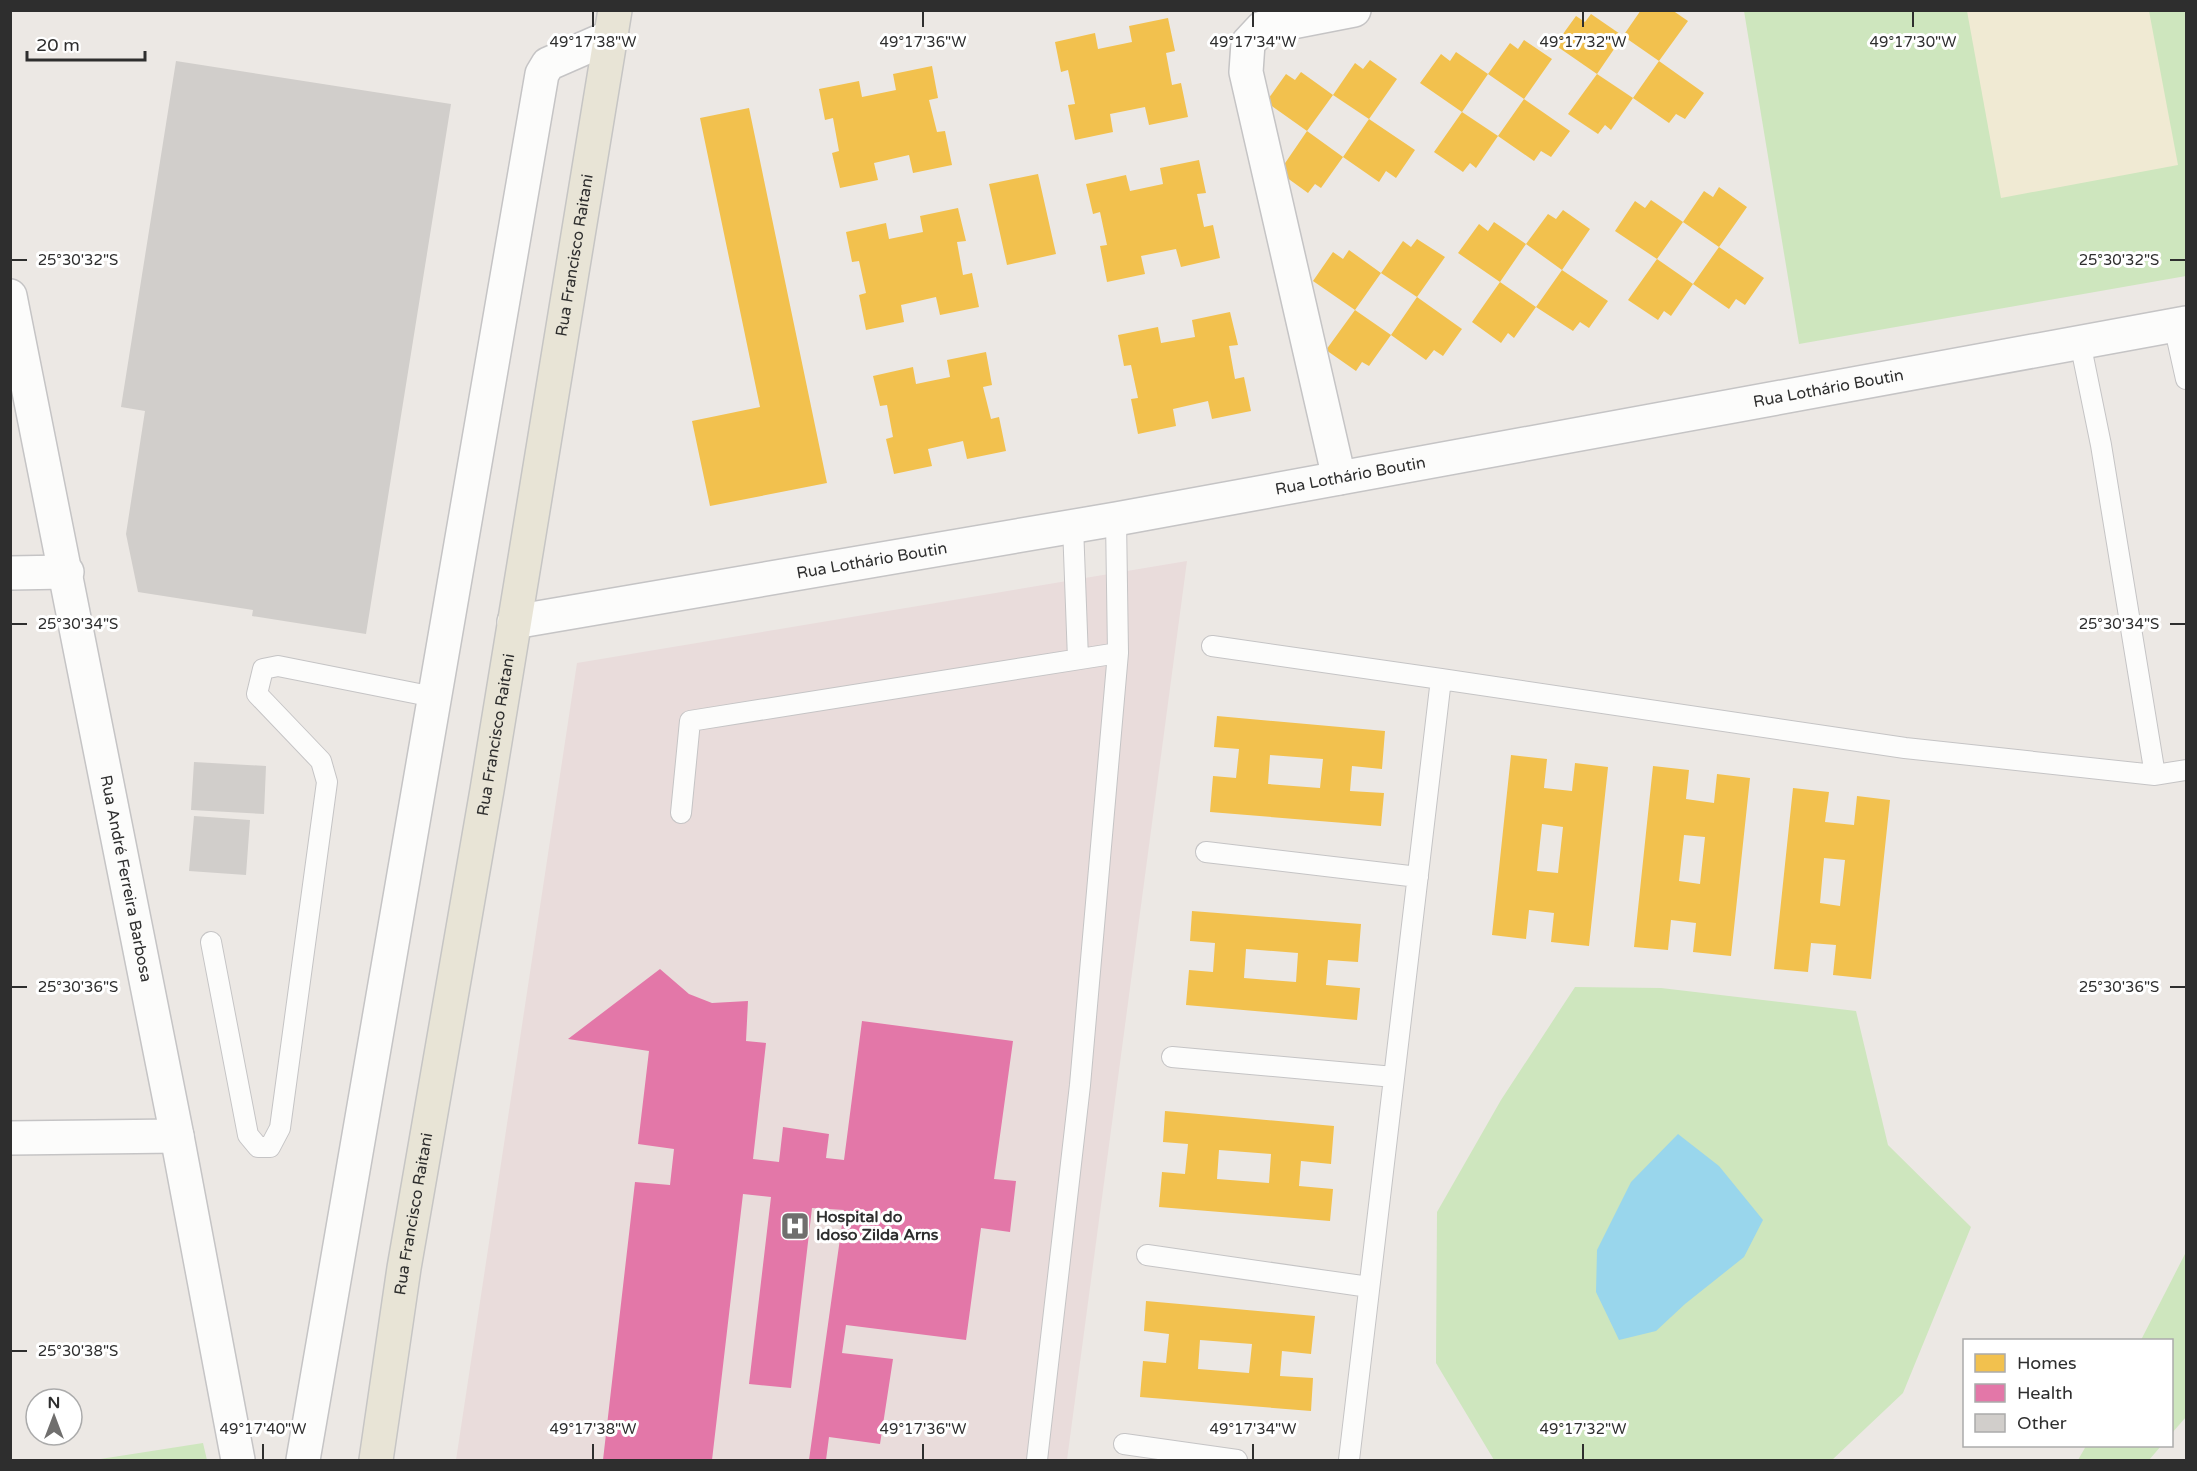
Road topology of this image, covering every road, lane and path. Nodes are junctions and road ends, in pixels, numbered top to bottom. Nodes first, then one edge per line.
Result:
1 (1354, 10) edge
2 (614, 23) edge
3 (10, 296) edge
4 (2180, 324) edge
5 (2080, 342) junction
6 (2187, 379) edge
7 (1339, 478) junction
8 (1116, 519) junction
9 (1072, 526) junction
10 (67, 572) junction
11 (10, 573) edge
12 (514, 622) junction
13 (1212, 646) dead end
14 (1118, 653) junction
15 (1078, 659) junction
16 (1441, 679) junction
17 (434, 697) junction
18 (2187, 770) edge
19 (2155, 775) junction
20 (681, 813) dead end
21 (1206, 852) dead end
22 (1418, 877) junction
23 (211, 942) dead end
24 (1172, 1057) dead end
25 (1394, 1077) junction
26 (177, 1136) junction
27 (10, 1138) edge
28 (1147, 1255) dead end
29 (1369, 1287) junction
30 (1124, 1444) dead end
31 (238, 1461) edge
32 (303, 1461) edge
33 (376, 1461) edge
34 (1037, 1461) edge
35 (1237, 1461) edge
36 (1349, 1461) edge

1 - 7 street
2 - 12 main road, Rua Francisco Raitani
2 - 17 street
3 - 10 street, Rua André Ferreira Barbosa
4 - 5 street, Rua Lothário Boutin
4 - 6 lane
5 - 7 street, Rua Lothário Boutin
5 - 19 lane
7 - 8 street, Rua Lothário Boutin
8 - 9 street, Rua Lothário Boutin
8 - 14 lane
9 - 12 street, Rua Lothário Boutin
9 - 15 lane
10 - 11 street
10 - 26 street, Rua André Ferreira Barbosa
12 - 33 main road, Rua Francisco Raitani
13 - 16 lane
14 - 15 lane
14 - 34 lane
15 - 20 lane
16 - 19 lane
16 - 22 lane
17 - 23 lane
17 - 32 street
18 - 19 lane
21 - 22 lane
22 - 25 lane
24 - 25 lane
25 - 29 lane
26 - 27 street
26 - 31 street, Rua André Ferreira Barbosa
28 - 29 lane
29 - 36 lane
30 - 35 lane

